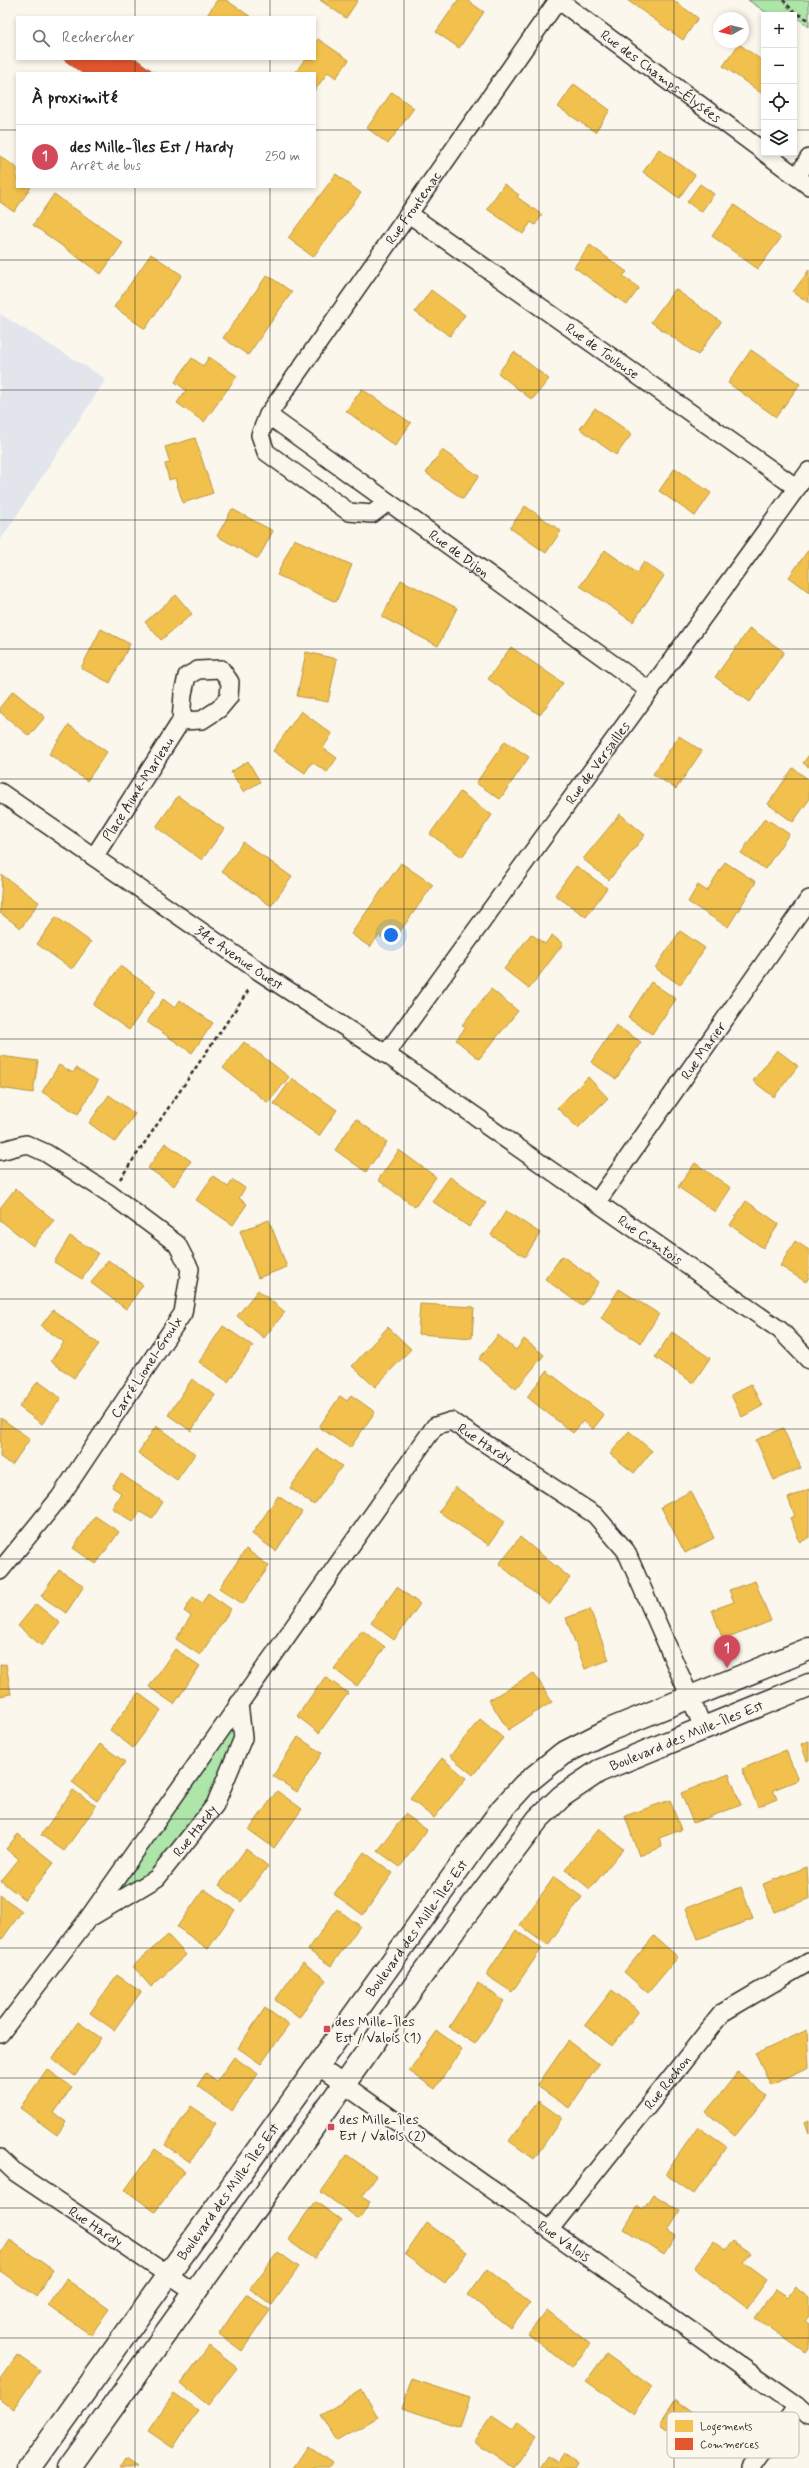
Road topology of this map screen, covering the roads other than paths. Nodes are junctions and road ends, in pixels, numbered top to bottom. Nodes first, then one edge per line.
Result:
1 (558, 0) edge
2 (761, 151) edge
3 (768, 156) edge
4 (809, 158) edge
5 (803, 181) edge
6 (409, 214) junction
7 (268, 415) junction
8 (809, 471) edge
9 (796, 488) junction
10 (388, 502) junction
11 (650, 692) junction
12 (181, 721) dead end
13 (0, 792) edge
14 (94, 857) junction
15 (809, 899) edge
16 (386, 1054) junction
17 (484, 1123) joint
18 (0, 1151) edge
19 (597, 1202) junction
20 (809, 1360) edge
21 (0, 1571) edge
22 (809, 1650) edge
23 (809, 1685) edge
24 (691, 1697) junction
25 (238, 1703) junction
26 (703, 1728) junction
27 (87, 1920) junction
28 (809, 1962) edge
29 (0, 2034) edge
30 (318, 2066) junction
31 (344, 2084) junction
32 (0, 2158) edge
33 (550, 2229) junction
34 (168, 2274) junction
35 (195, 2293) junction
36 (803, 2411) edge
37 (761, 2458) edge
38 (30, 2468) edge
39 (69, 2468) edge
40 (752, 2468) edge

1 - 2 street, Rue des Champs-Élysées
1 - 6 street, Rue Frontenac
3 - 5 street, Rue des Champs-Élysées
4 - 5 street
6 - 7 street, Rue Frontenac
6 - 9 street, Rue de Toulouse
7 - 10 street, Rue de Dijon
7 - 10 street, Rue Frontenac
8 - 9 street, Rue de Versailles
9 - 11 street, Rue de Versailles
10 - 11 street, Rue de Dijon
11 - 16 street, Rue de Versailles
12 - 14 street, Place Aimé-Marleau
13 - 14 street, 34e Avenue Ouest
14 - 16 street, 34e Avenue Ouest
15 - 19 street, Rue Marier
16 - 17 street, 34e Avenue Ouest
17 - 19 street, Rue Comtois
18 - 21 street, Carré Lionel-Groulx
19 - 20 street, Rue Comtois
22 - 24 street, Boulevard des Mille-Îles Est
23 - 26 street, Boulevard des Mille-Îles Est
24 - 25 street, Rue Hardy
24 - 26 street, Rue Hardy
24 - 30 street, Boulevard des Mille-Îles Est
25 - 27 street, Rue Hardy
25 - 27 street, Rue Hardy
26 - 31 street, Boulevard des Mille-Îles Est
27 - 29 street, Rue Hardy
28 - 33 street, Rue Rochon
30 - 31 street, Rue Valois
30 - 34 street, Boulevard des Mille-Îles Est
31 - 33 street, Rue Valois
31 - 35 street, Boulevard des Mille-Îles Est
32 - 34 street, Rue Hardy
33 - 36 street, Rue Valois
34 - 35 street, Rue Hardy
34 - 38 street, Boulevard des Mille-Îles Est
35 - 39 street, Boulevard des Mille-Îles Est
37 - 40 street

